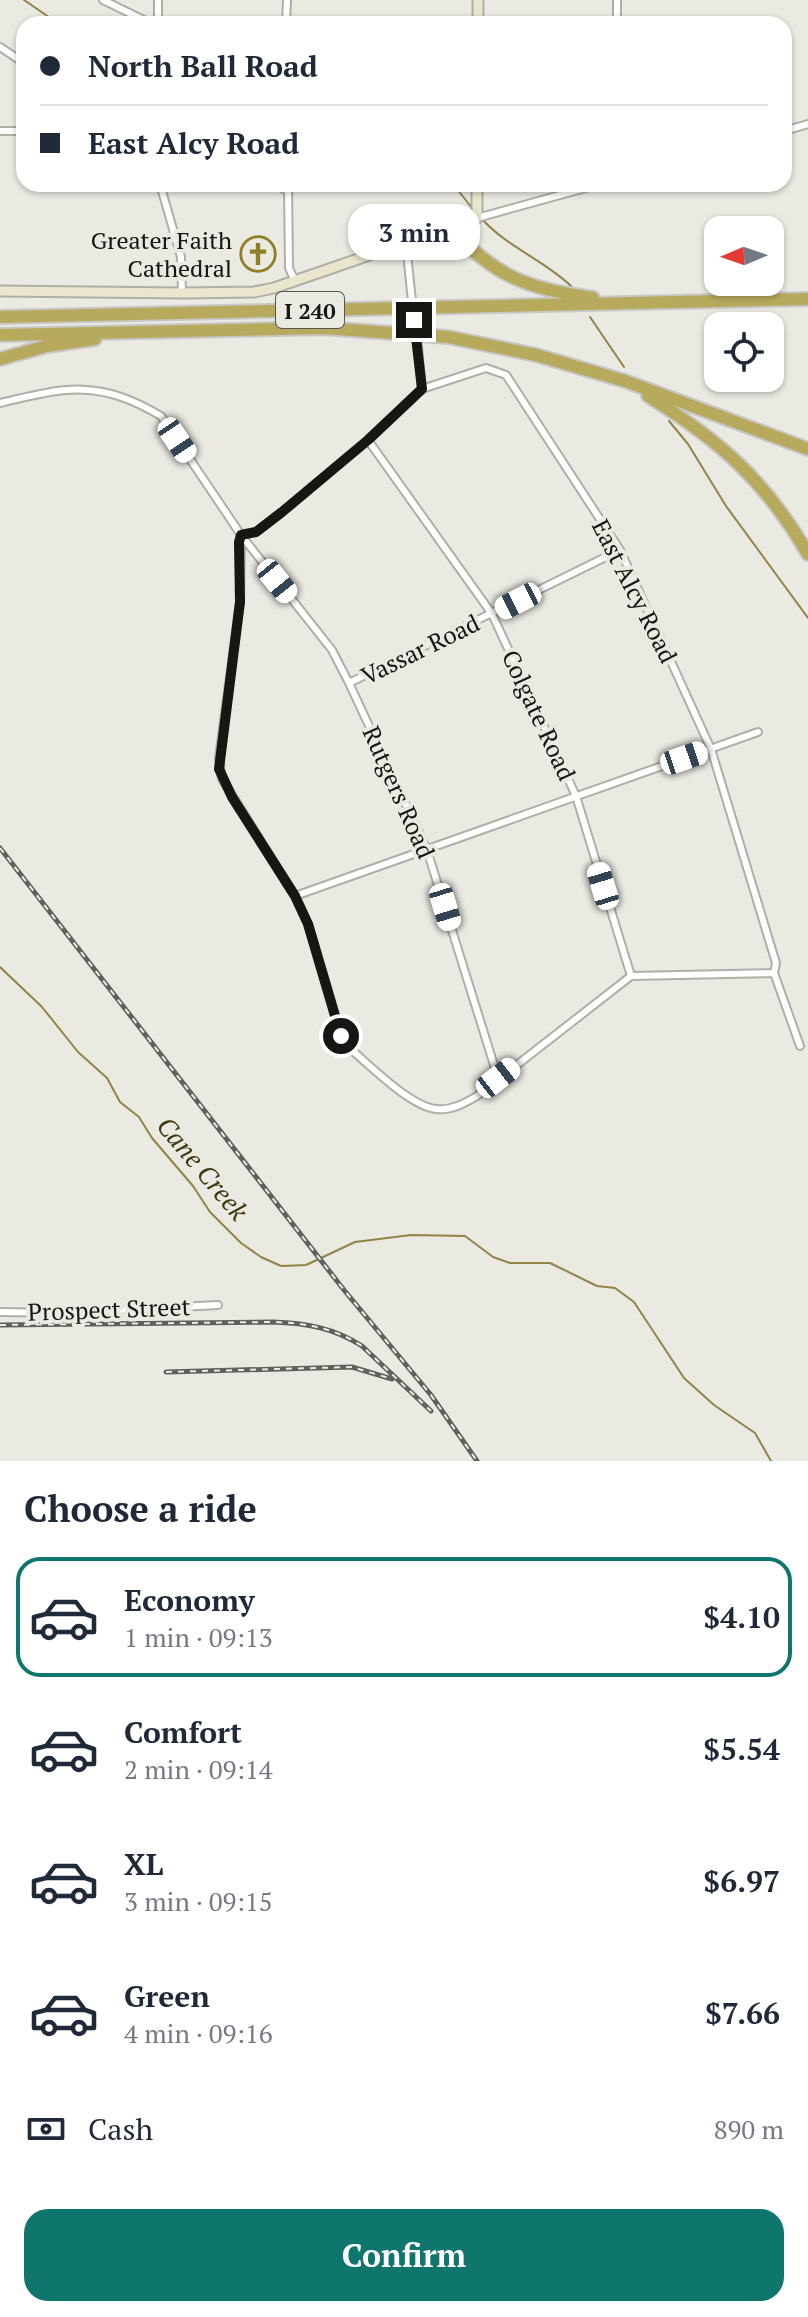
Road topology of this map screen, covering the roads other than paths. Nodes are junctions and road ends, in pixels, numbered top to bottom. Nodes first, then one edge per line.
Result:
1 (103, 0) edge
2 (138, 16) edge
3 (162, 192) edge
4 (288, 192) edge
5 (477, 192) edge
6 (571, 192) edge
7 (477, 218) junction
8 (449, 228) junction
9 (406, 243) junction
10 (295, 281) junction
11 (0, 291) edge
12 (182, 293) junction
13 (808, 299) edge
14 (620, 302) junction
15 (0, 317) edge
16 (130, 332) junction
17 (0, 335) edge
18 (0, 359) edge
19 (625, 381) junction
20 (422, 389) junction
21 (0, 403) edge
22 (368, 440) junction
23 (803, 447) edge
24 (241, 535) junction
25 (620, 550) junction
26 (808, 554) edge
27 (492, 614) junction
28 (349, 683) junction
29 (758, 732) dead end
30 (711, 749) junction
31 (576, 796) junction
32 (427, 850) junction
33 (295, 896) junction
34 (774, 973) junction
35 (631, 976) junction
36 (800, 1046) dead end
37 (498, 1078) junction
38 (218, 1305) dead end
39 (0, 1312) edge

1 - 2 street
3 - 12 street
4 - 10 street
5 - 7 main road
6 - 7 street
7 - 8 main road
8 - 9 main road
8 - 14 highway
9 - 10 main road
9 - 20 street, bridge
10 - 12 main road
11 - 12 main road
13 - 14 highway, I 240
14 - 15 highway, I 240
16 - 17 highway, I 240
16 - 18 highway
16 - 19 highway, I 240
19 - 23 highway, I 240
19 - 26 highway
20 - 22 street
20 - 25 street, East Alcy Road
21 - 24 street, Rutgers Road
22 - 24 street
22 - 27 street, Colgate Road
24 - 28 street, Rutgers Road
24 - 33 street
25 - 27 street, Vassar Road
25 - 30 street, East Alcy Road
27 - 28 street, Vassar Road
27 - 31 street, Colgate Road
28 - 32 street, Rutgers Road
29 - 30 street
30 - 31 street
30 - 34 street, East Alcy Road
31 - 32 street
31 - 35 street, Colgate Road
32 - 33 street
32 - 37 street, Rutgers Road
33 - 37 street
34 - 35 street
34 - 36 street, East Alcy Road
35 - 37 street
38 - 39 street, Prospect Street

